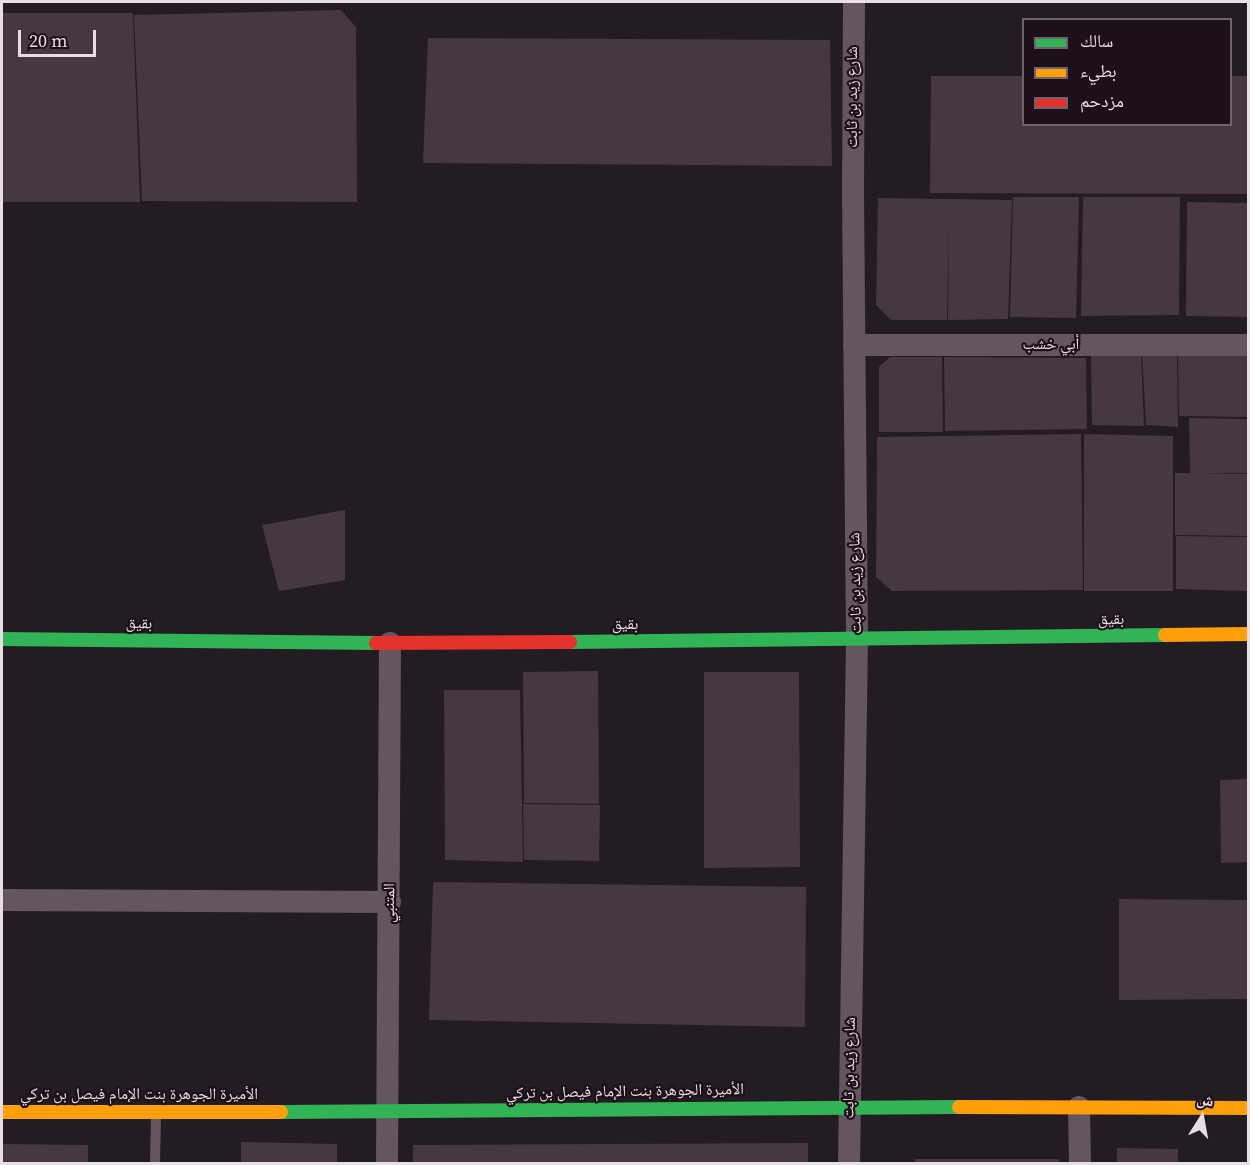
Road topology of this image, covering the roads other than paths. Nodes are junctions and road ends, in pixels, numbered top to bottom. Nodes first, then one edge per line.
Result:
1 (854, 2) edge
2 (854, 345) junction
3 (1248, 345) edge
4 (1248, 634) edge
5 (2, 639) edge
6 (857, 640) junction
7 (390, 643) junction
8 (2, 900) edge
9 (390, 902) junction
10 (850, 1106) junction
11 (1079, 1107) junction
12 (1248, 1108) edge
13 (387, 1111) junction
14 (2, 1112) edge
15 (156, 1113) junction
16 (155, 1164) edge
17 (387, 1164) edge
18 (849, 1164) edge
19 (1080, 1164) edge

1 - 2 street, شارع زيد بن ثابت
2 - 3 street, أبي خشب
2 - 6 street, شارع زيد بن ثابت
4 - 6 street, بقيق
5 - 7 street, بقيق
6 - 7 street, بقيق
6 - 10 street, شارع زيد بن ثابت
7 - 9 street, المتنبي
8 - 9 street
9 - 13 street, المتنبي
10 - 11 street, الأميرة الجوهرة بنت الإمام فيصل بن تركي
10 - 13 street, الأميرة الجوهرة بنت الإمام فيصل بن تركي
10 - 18 street, شارع زيد بن ثابت
11 - 12 street, الأميرة الجوهرة بنت الإمام فيصل بن تركي
11 - 19 street
13 - 15 street, الأميرة الجوهرة بنت الإمام فيصل بن تركي
13 - 17 street, المتنبي
14 - 15 street, الأميرة الجوهرة بنت الإمام فيصل بن تركي
15 - 16 lane

